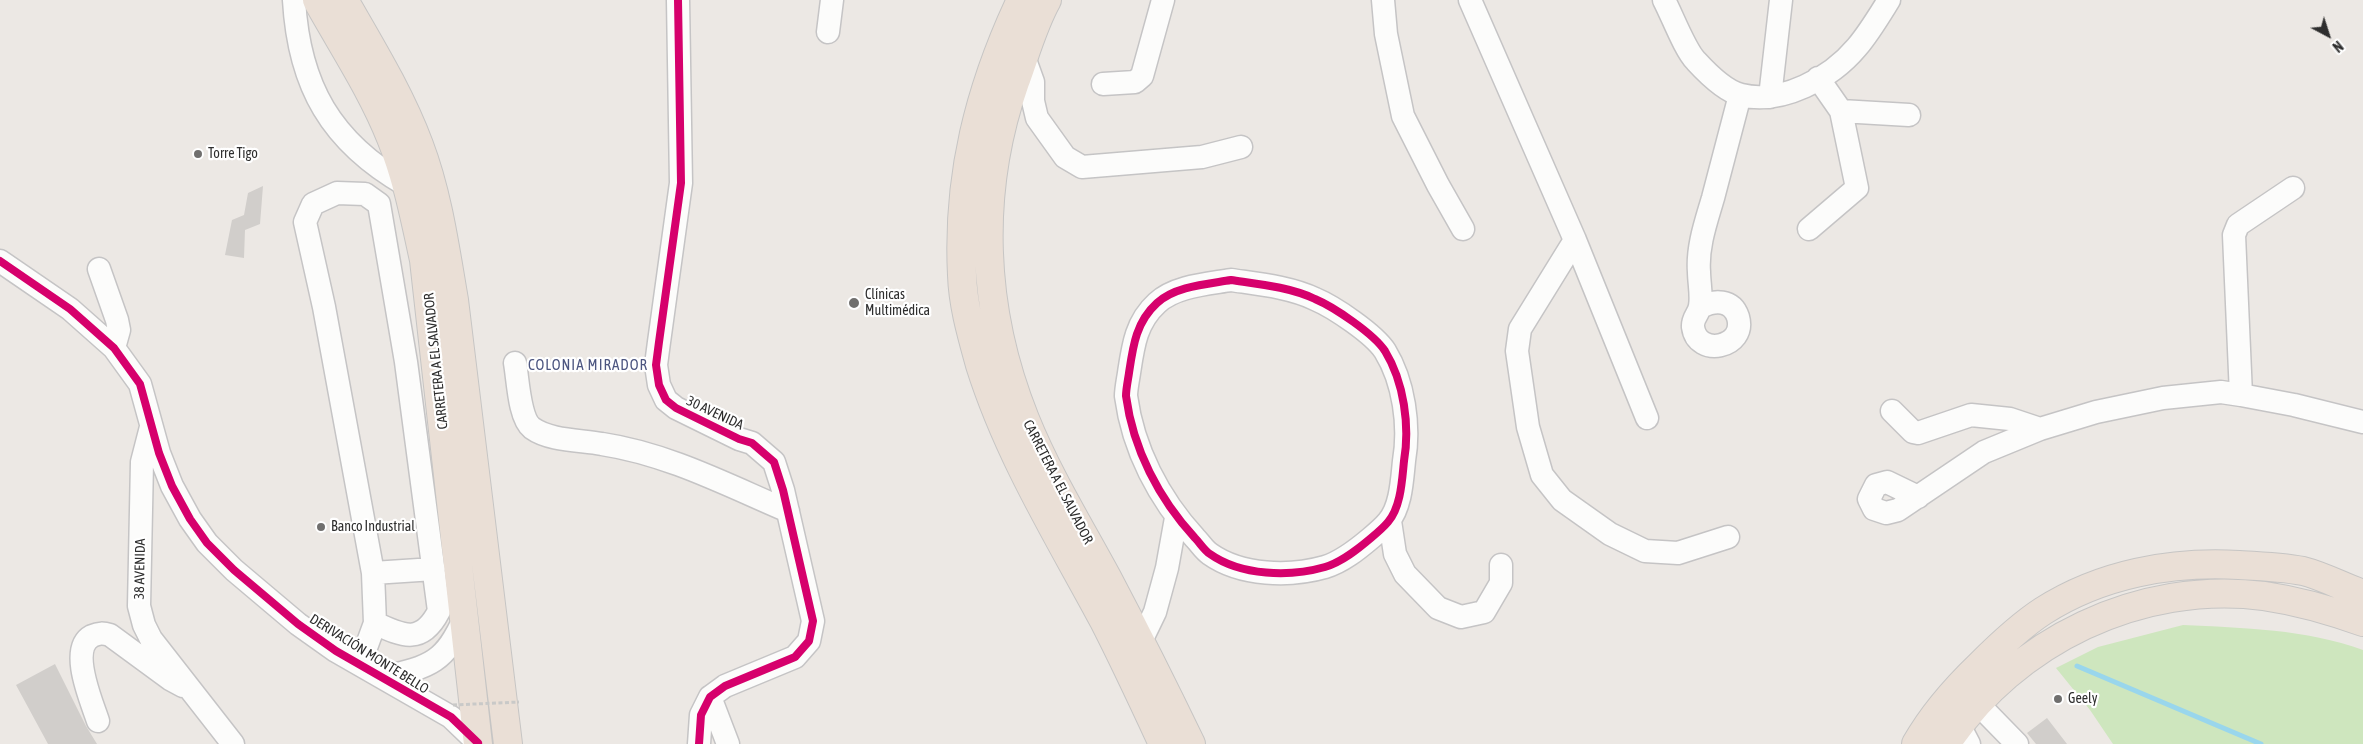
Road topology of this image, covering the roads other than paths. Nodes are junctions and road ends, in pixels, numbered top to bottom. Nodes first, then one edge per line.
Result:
1 (294, 0) edge
2 (317, 0) edge
3 (344, 0) edge
4 (678, 0) edge
5 (832, 0) edge
6 (1020, 0) edge
7 (1047, 0) edge
8 (1163, 0) edge
9 (1383, 0) edge
10 (1470, 0) edge
11 (1664, 0) edge
12 (1781, 0) edge
13 (1889, 0) edge
14 (828, 32) dead end
15 (1103, 84) dead end
16 (1823, 85) junction
17 (1740, 95) junction
18 (1770, 97) junction
19 (1022, 99) junction
20 (1841, 111) junction
21 (1909, 115) dead end
22 (1241, 147) dead end
23 (406, 185) junction
24 (2293, 188) dead end
25 (1463, 229) dead end
26 (1809, 230) dead end
27 (1575, 240) junction
28 (0, 261) edge
29 (98, 269) dead end
30 (1700, 307) dead end
31 (114, 348) junction
32 (515, 363) dead end
33 (2241, 395) junction
34 (1892, 411) dead end
35 (1648, 418) dead end
36 (2363, 422) edge
37 (152, 426) junction
38 (2040, 429) junction
39 (1918, 496) dead end
40 (788, 511) junction
41 (1176, 518) junction
42 (1390, 521) junction
43 (1728, 538) dead end
44 (1502, 565) dead end
45 (434, 569) junction
46 (373, 573) junction
47 (2363, 594) edge
48 (465, 617) junction
49 (2363, 622) edge
50 (375, 623) junction
51 (1141, 641) junction
52 (360, 664) junction
53 (384, 677) junction
54 (192, 691) junction
55 (710, 697) junction
56 (1977, 704) junction
57 (98, 721) dead end
58 (1958, 738) edge
59 (478, 743) edge
60 (233, 744) edge
61 (508, 744) edge
62 (698, 744) edge
63 (728, 744) edge
64 (1163, 744) edge
65 (1191, 744) edge
66 (1916, 744) edge
67 (2017, 744) edge

1 - 23 street
2 - 23 highway, CARRETERA A EL SALVADOR
3 - 61 highway, CARRETERA A EL SALVADOR
4 - 40 street, 30 AVENIDA
5 - 14 street
6 - 64 highway, CARRETERA A EL SALVADOR
7 - 19 highway, CARRETERA A EL SALVADOR
8 - 15 street
9 - 25 street
10 - 27 street
11 - 17 street
12 - 18 street
13 - 16 street
16 - 18 street
16 - 20 street
17 - 18 street
17 - 30 street
19 - 22 street
19 - 51 highway, CARRETERA A EL SALVADOR
20 - 21 street
20 - 26 street
23 - 48 highway, CARRETERA A EL SALVADOR
24 - 33 street
27 - 35 street
27 - 43 street
28 - 31 street, DERIVACIÓN MONTE BELLO
29 - 31 street
31 - 37 street, DERIVACIÓN MONTE BELLO
32 - 40 street
33 - 36 street
33 - 38 street
34 - 38 street
37 - 52 street, DERIVACIÓN MONTE BELLO
37 - 54 street, 38 AVENIDA
38 - 39 street
40 - 55 street, 30 AVENIDA
41 - 42 street
41 - 42 street
41 - 51 street
42 - 44 street
45 - 46 street
45 - 46 street
45 - 50 street
46 - 50 street
47 - 66 highway
48 - 53 street, DERIVACIÓN MONTE BELLO
48 - 59 highway, CARRETERA A EL SALVADOR
49 - 56 highway
50 - 52 street
51 - 65 highway, CARRETERA A EL SALVADOR
52 - 53 street, DERIVACIÓN MONTE BELLO
53 - 59 street, DERIVACIÓN MONTE BELLO
54 - 57 street
54 - 60 street, 38 AVENIDA
55 - 62 street
55 - 63 street
56 - 58 highway
56 - 67 street

